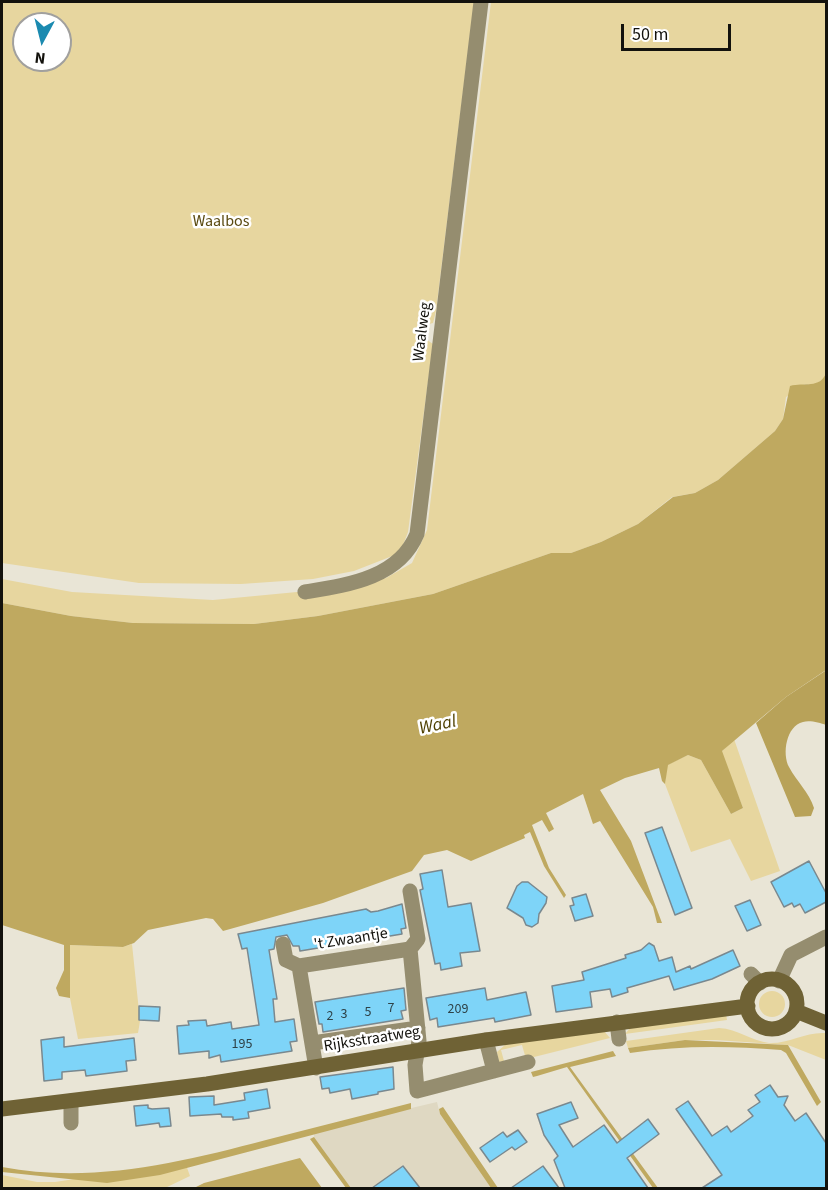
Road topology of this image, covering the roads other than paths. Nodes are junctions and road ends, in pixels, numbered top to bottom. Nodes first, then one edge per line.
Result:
1 (481, 2) edge
2 (305, 592) dead end
3 (410, 891) dead end
4 (826, 937) edge
5 (283, 944) dead end
6 (410, 949) junction
7 (299, 966) junction
8 (779, 981) junction
9 (748, 1006) junction
10 (796, 1011) junction
11 (617, 1022) junction
12 (826, 1023) edge
13 (418, 1028) junction
14 (619, 1039) dead end
15 (486, 1040) junction
16 (312, 1043) junction
17 (417, 1052) junction
18 (528, 1062) dead end
19 (316, 1068) junction
20 (494, 1071) junction
21 (71, 1101) junction
22 (2, 1109) edge
23 (71, 1123) dead end

1 - 2 street, Waalweg
3 - 6 street, 't Zwaantje
4 - 8 street
5 - 7 street, 't Zwaantje
6 - 7 street, 't Zwaantje
6 - 13 street, 't Zwaantje
7 - 16 street, 't Zwaantje
8 - 9 street
8 - 10 street
9 - 10 street
9 - 11 street, Rijksstraatweg
10 - 12 street
11 - 14 street
11 - 15 street, Rijksstraatweg
13 - 16 street
13 - 17 street, 't Zwaantje
15 - 17 street, Rijksstraatweg
15 - 20 street
16 - 19 street, 't Zwaantje
17 - 19 street, Rijksstraatweg
17 - 20 street, 't Zwaantje
18 - 20 street
19 - 21 street, Rijksstraatweg
21 - 22 street, Rijksstraatweg
21 - 23 street

